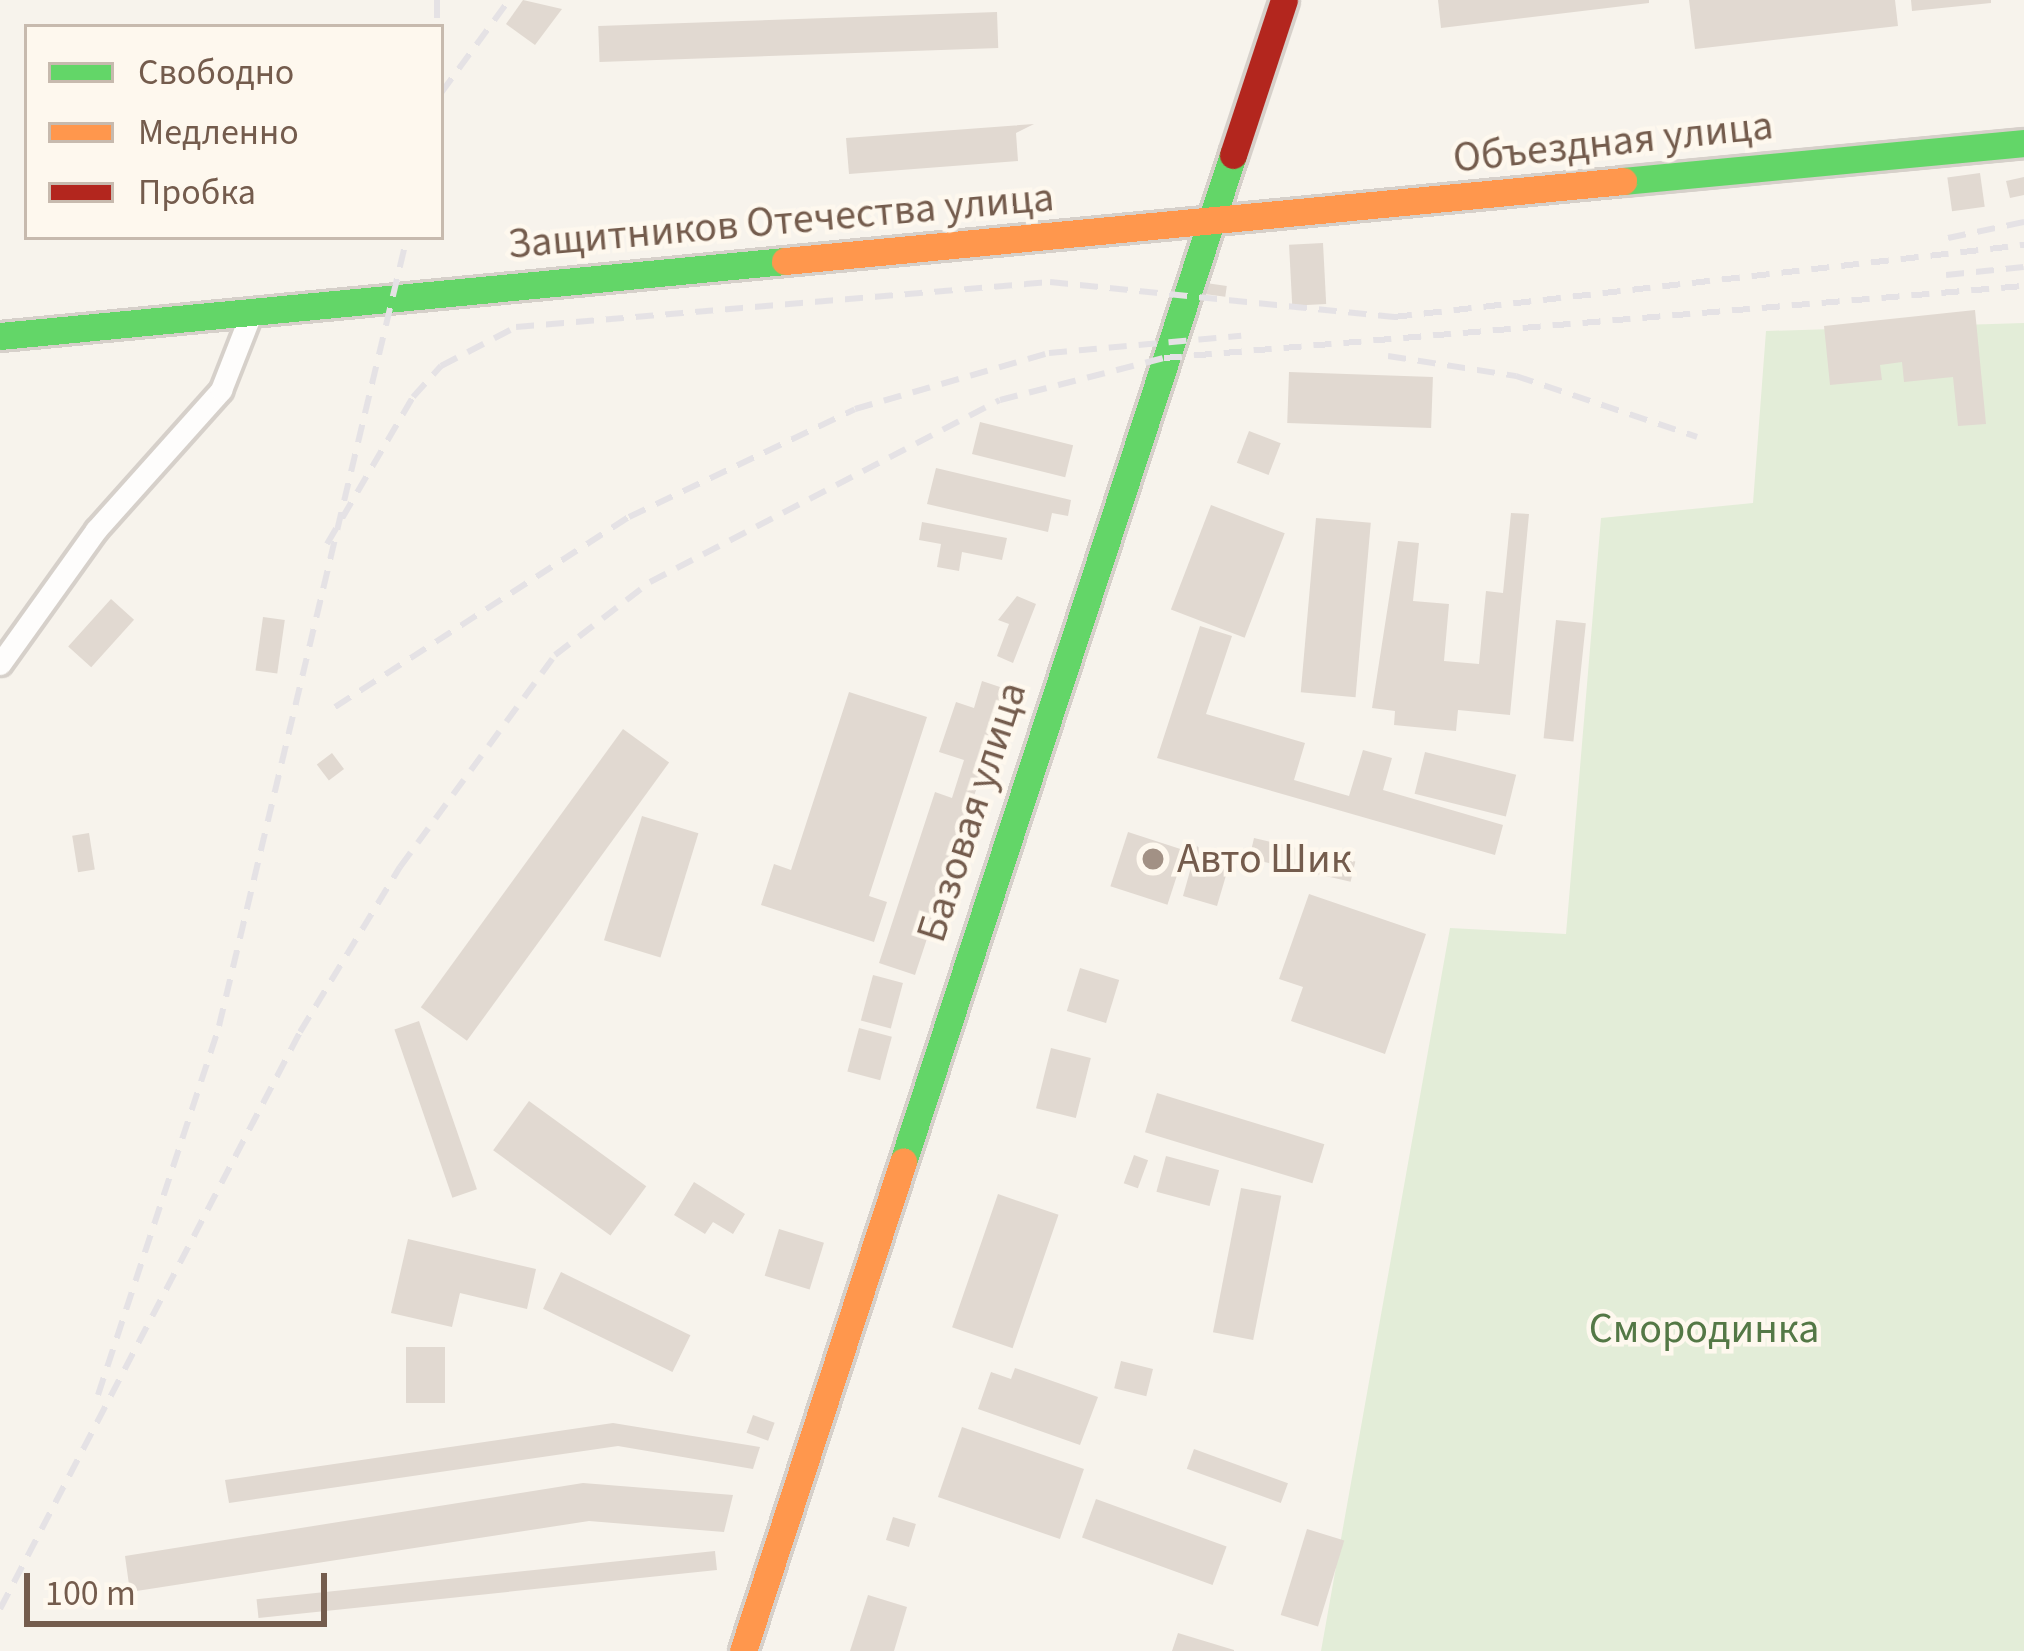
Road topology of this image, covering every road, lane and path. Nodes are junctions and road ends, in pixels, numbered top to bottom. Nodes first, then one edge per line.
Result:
1 (1284, 0) edge
2 (2024, 143) edge
3 (1211, 224) junction
4 (252, 311) junction
5 (0, 336) edge
6 (0, 664) edge
7 (743, 1651) edge

1 - 3 main road, Базовая улица
2 - 3 main road, Объездная улица
3 - 4 main road, Защитников Отечества улица
3 - 7 main road, Базовая улица
4 - 5 main road, Защитников Отечества улица
4 - 6 street

